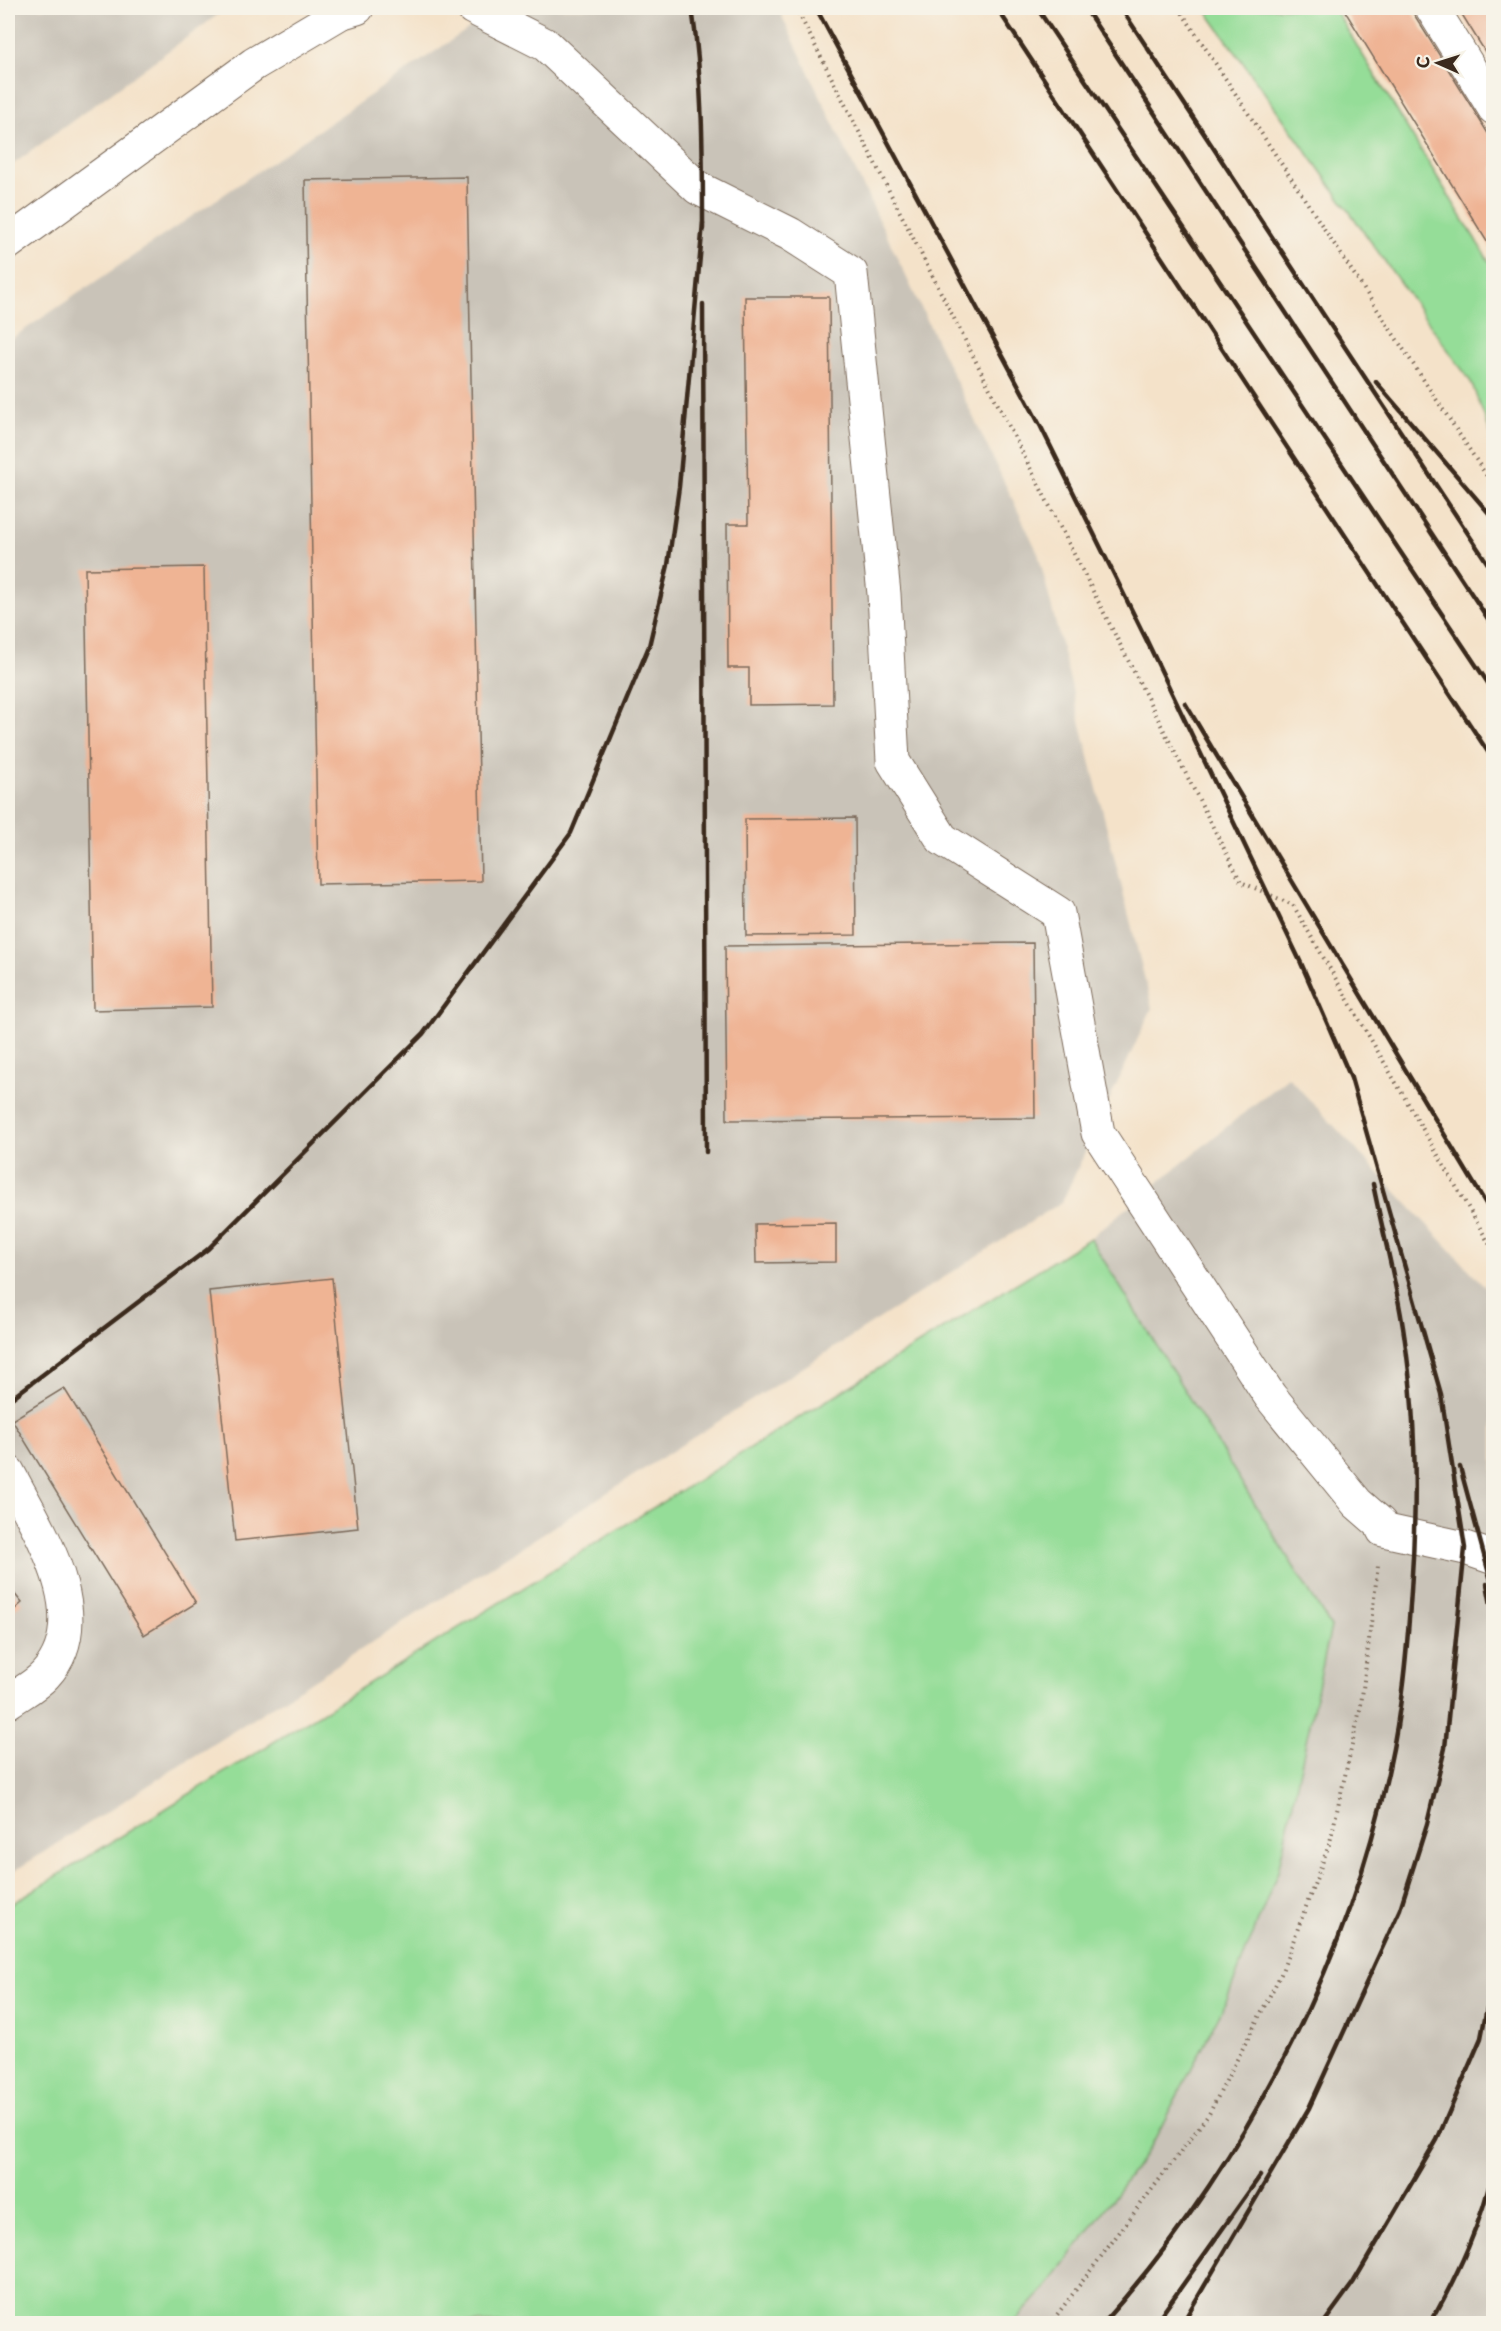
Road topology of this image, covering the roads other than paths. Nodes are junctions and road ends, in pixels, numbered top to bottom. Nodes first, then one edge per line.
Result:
1 (357, 8) edge
2 (473, 8) edge
3 (1432, 8) edge
4 (1494, 108) edge
5 (8, 243) edge
6 (8, 1472) edge
7 (1494, 1558) edge
8 (8, 1702) edge

1 - 5 lane
2 - 7 lane
3 - 4 lane
6 - 8 lane

